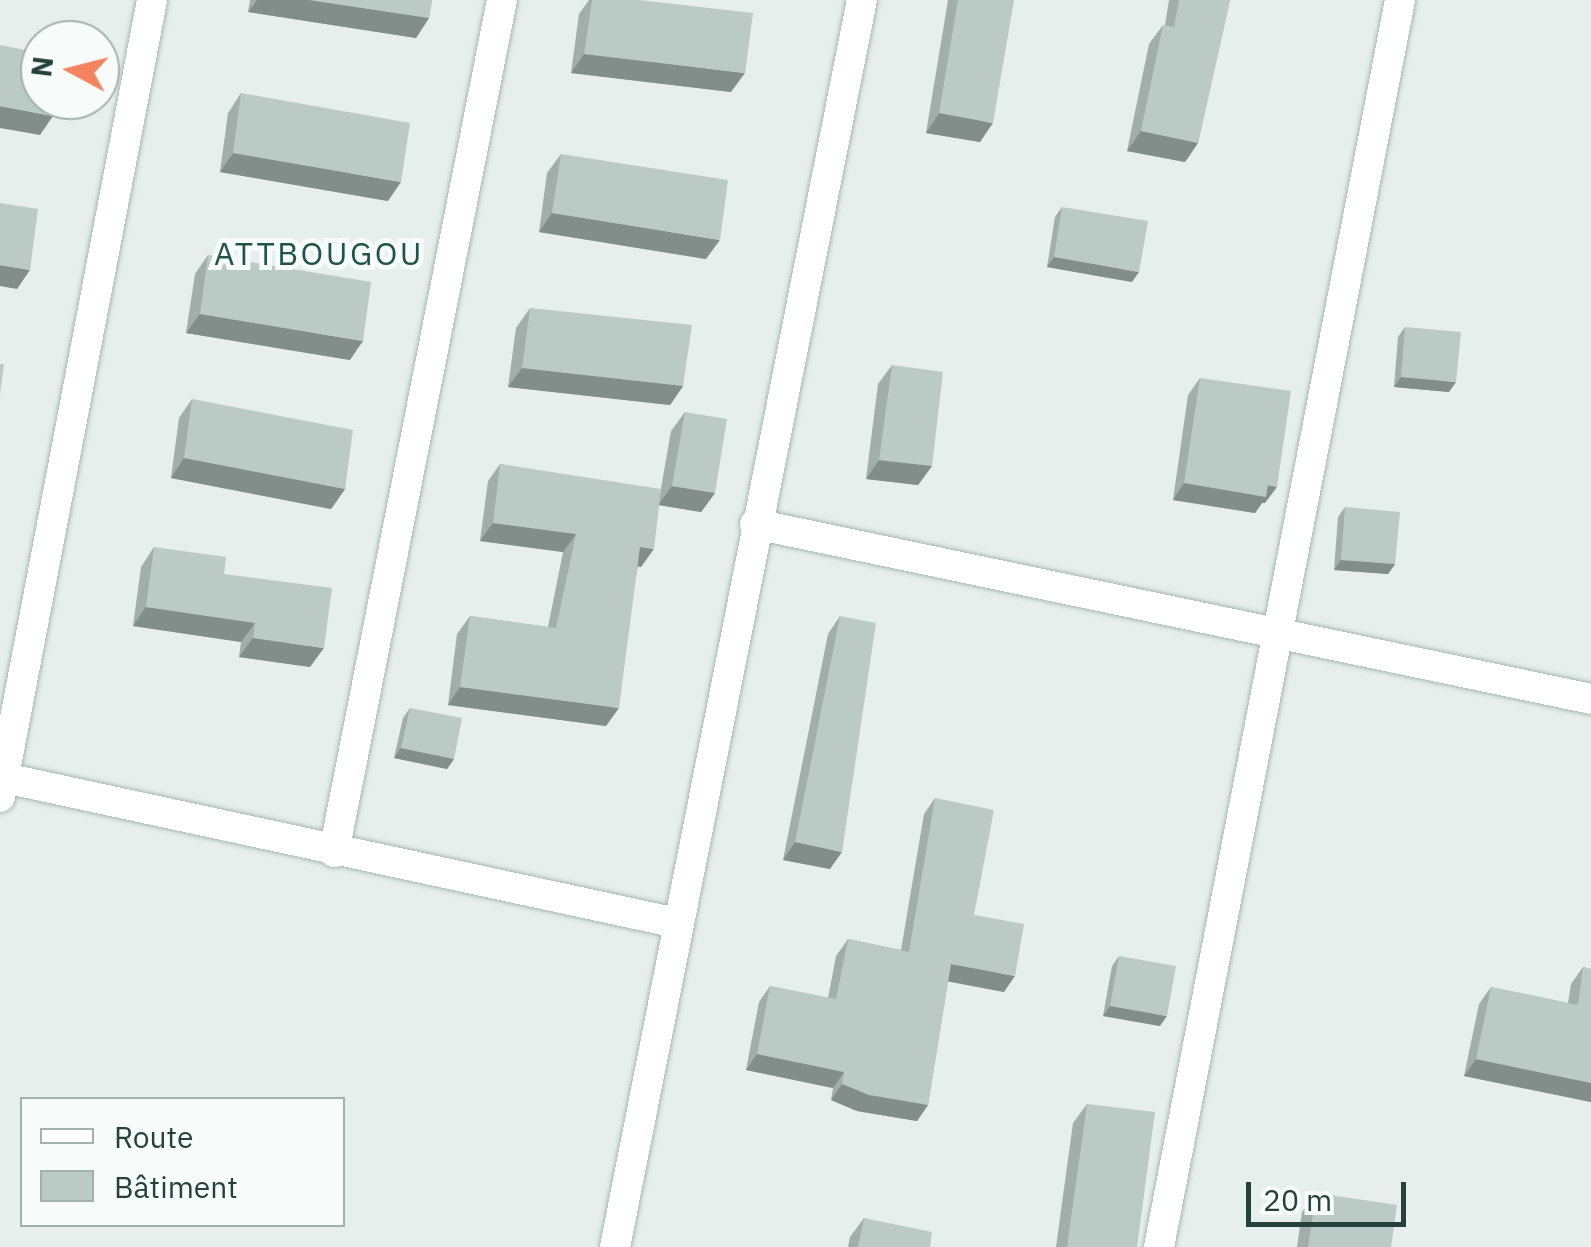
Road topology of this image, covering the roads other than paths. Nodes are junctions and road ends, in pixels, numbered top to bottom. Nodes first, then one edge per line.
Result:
1 (152, 0) edge
2 (502, 0) edge
3 (862, 0) edge
4 (1400, 0) edge
5 (755, 524) junction
6 (1280, 634) junction
7 (1591, 699) edge
8 (1, 784) edge
9 (334, 852) junction
10 (676, 923) junction
11 (615, 1247) edge
12 (1160, 1247) edge

1 - 8 street
2 - 9 street
3 - 5 street
4 - 6 street
5 - 6 street
5 - 10 street
6 - 7 street
6 - 12 street
8 - 9 street
9 - 10 street
10 - 11 street

